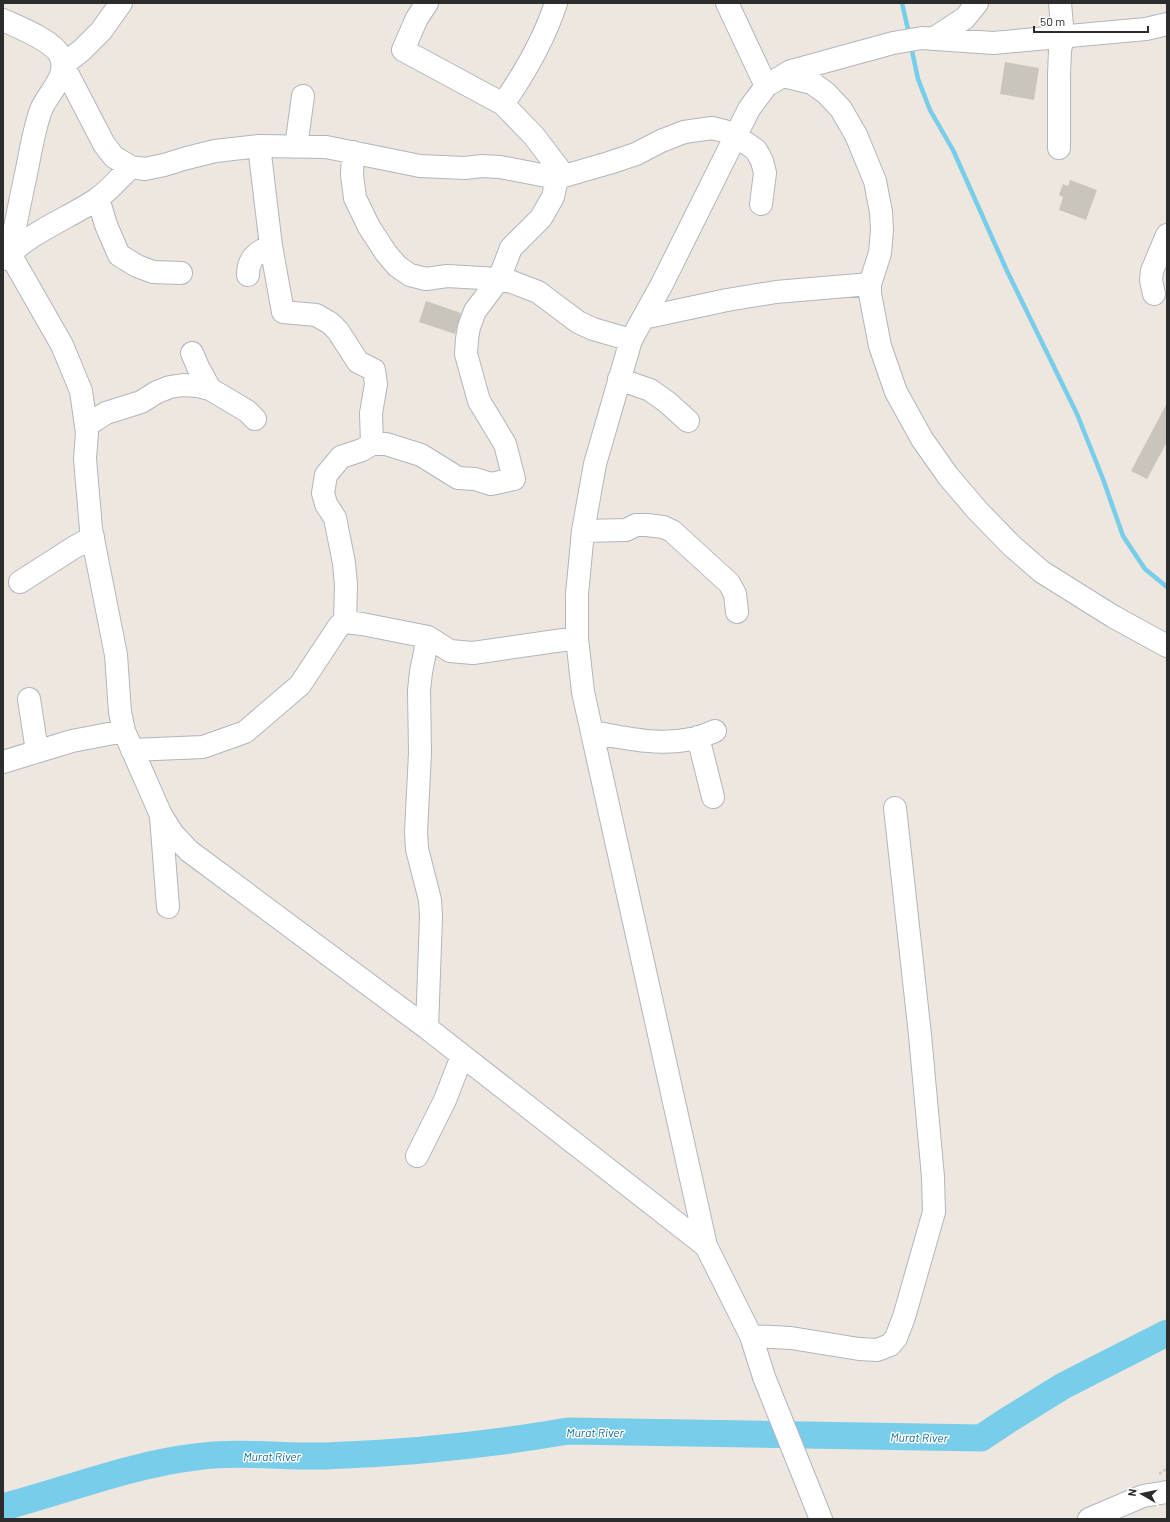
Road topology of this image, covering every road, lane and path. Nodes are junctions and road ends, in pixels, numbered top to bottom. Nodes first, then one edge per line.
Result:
1 (121, 3) edge
2 (427, 3) edge
3 (556, 3) edge
4 (727, 3) edge
5 (978, 3) edge
6 (1060, 3) edge
7 (3, 20) edge
8 (1167, 24) edge
9 (1063, 37) junction
10 (927, 38) junction
11 (63, 65) junction
12 (774, 81) junction
13 (303, 96) dead end
14 (503, 104) junction
15 (736, 136) junction
16 (259, 146) junction
17 (296, 147) junction
18 (1059, 148) dead end
19 (353, 152) junction
20 (131, 167) junction
21 (557, 178) junction
22 (98, 198) junction
23 (761, 204) dead end
24 (1167, 235) edge
25 (271, 246) junction
26 (6, 257) edge
27 (181, 273) dead end
28 (248, 275) dead end
29 (499, 279) junction
30 (870, 284) junction
31 (1154, 294) dead end
32 (643, 318) junction
33 (631, 340) junction
34 (192, 353) dead end
35 (620, 379) junction
36 (210, 389) junction
37 (255, 420) dead end
38 (688, 421) dead end
39 (86, 426) junction
40 (372, 444) junction
41 (583, 531) junction
42 (93, 537) junction
43 (20, 582) dead end
44 (737, 612) dead end
45 (345, 622) junction
46 (428, 637) junction
47 (577, 638) junction
48 (1167, 646) edge
49 (29, 698) dead end
50 (592, 732) junction
51 (128, 740) junction
52 (37, 751) junction
53 (3, 762) edge
54 (713, 797) dead end
55 (895, 808) dead end
56 (161, 816) junction
57 (168, 907) dead end
58 (427, 1028) junction
59 (462, 1056) junction
60 (417, 1156) dead end
61 (706, 1246) junction
62 (752, 1336) junction
63 (1167, 1492) edge
64 (821, 1519) edge
65 (1090, 1519) edge

1 - 11 street
2 - 14 street
3 - 14 street
4 - 12 street
5 - 10 street
6 - 9 street
7 - 11 street
8 - 9 street
9 - 10 street
9 - 18 street
10 - 12 street
11 - 20 street
11 - 26 street
12 - 15 street
12 - 30 street
13 - 17 street
14 - 21 street
15 - 21 street
15 - 23 street
15 - 32 street
16 - 17 street
16 - 20 street
16 - 25 street
17 - 19 street
19 - 21 street
19 - 29 street
20 - 22 street
21 - 29 street
22 - 26 street
22 - 27 street
24 - 31 street
25 - 28 street
25 - 40 street
26 - 39 street
29 - 33 street
29 - 40 street
30 - 32 street
30 - 48 street
32 - 33 street
33 - 35 street
34 - 36 street
35 - 38 street
35 - 41 street
36 - 37 street
36 - 39 street
39 - 42 street
40 - 45 street
41 - 44 street
41 - 47 street
42 - 43 street
42 - 51 street
45 - 46 street
45 - 51 street
46 - 47 street
46 - 58 street
47 - 50 street
49 - 52 street
50 - 54 street
50 - 61 street
51 - 52 street
51 - 56 street
52 - 53 street
55 - 62 street
56 - 57 street
56 - 58 street
58 - 59 street
59 - 60 street
59 - 61 street
61 - 62 street
62 - 64 street
63 - 65 street

